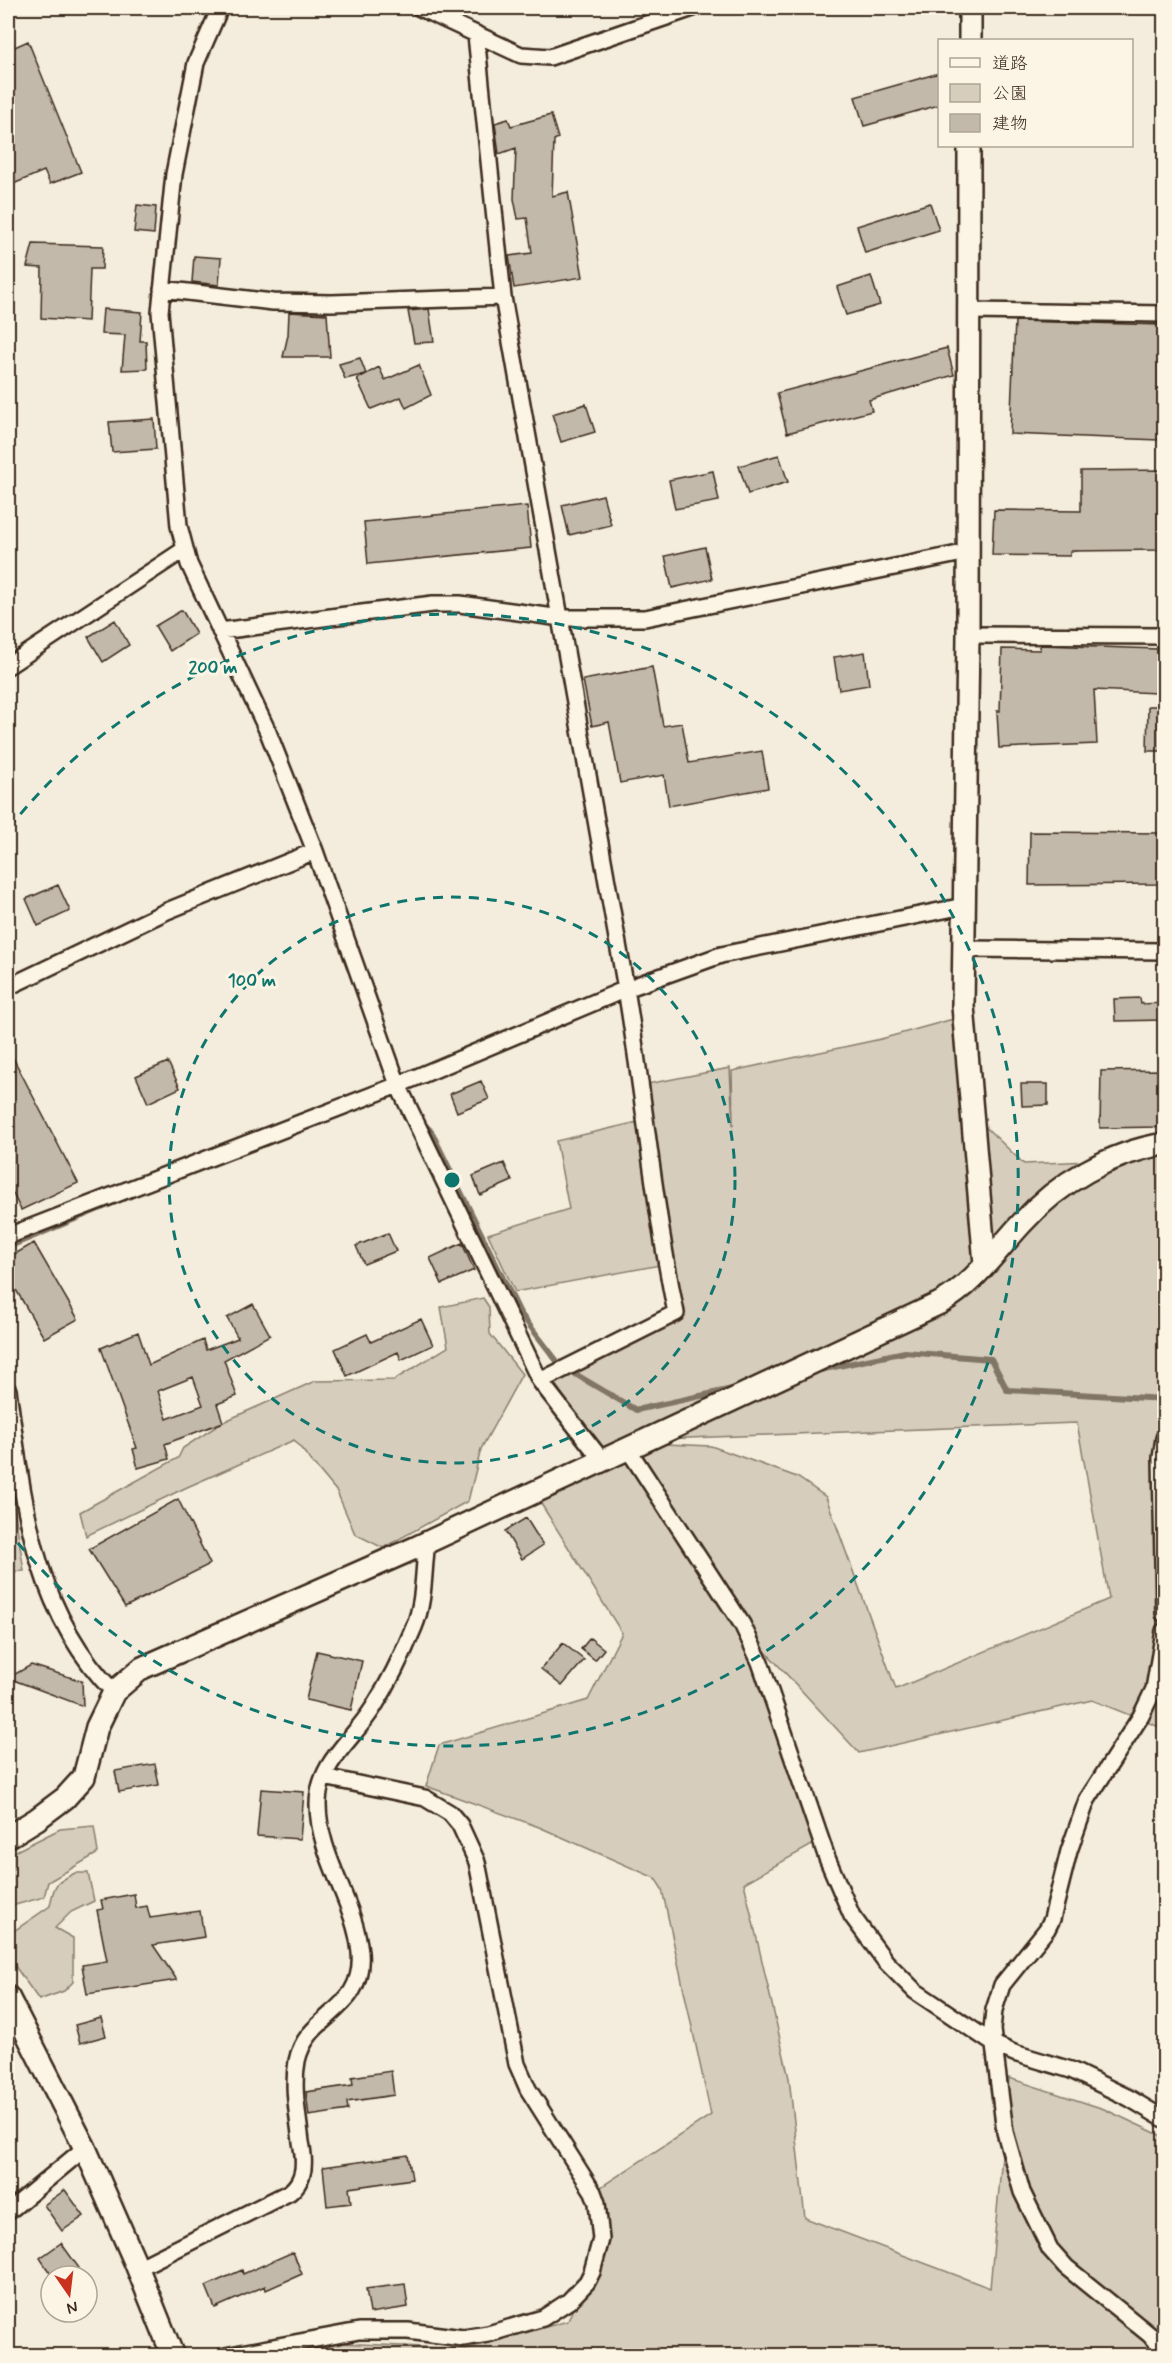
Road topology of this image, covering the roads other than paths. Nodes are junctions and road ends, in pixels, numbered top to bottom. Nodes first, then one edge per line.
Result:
1 (220, 8) edge
2 (420, 8) edge
3 (693, 8) edge
4 (970, 8) edge
5 (476, 35) junction
6 (970, 39) edge
7 (969, 147) edge
8 (162, 290) junction
9 (503, 297) junction
10 (969, 311) junction
11 (1164, 314) edge
12 (185, 549) junction
13 (968, 552) junction
14 (561, 618) junction
15 (220, 631) junction
16 (968, 635) junction
17 (1164, 636) edge
18 (9, 661) edge
19 (315, 850) junction
20 (964, 906) junction
21 (964, 949) junction
22 (1164, 951) edge
23 (8, 987) edge
24 (626, 989) junction
25 (398, 1085) junction
26 (1164, 1144) edge
27 (8, 1236) edge
28 (986, 1264) junction
29 (540, 1381) junction
30 (8, 1389) edge
31 (1164, 1438) edge
32 (628, 1449) junction
33 (602, 1460) junction
34 (427, 1542) junction
35 (1164, 1614) edge
36 (1164, 1631) edge
37 (114, 1692) junction
38 (324, 1778) junction
39 (8, 1837) edge
40 (8, 1997) edge
41 (994, 2044) junction
42 (1164, 2119) edge
43 (85, 2148) junction
44 (8, 2212) edge
45 (138, 2268) junction
46 (1164, 2352) edge
47 (173, 2355) edge
48 (225, 2355) edge

1 - 8 street
2 - 5 street
3 - 5 street
4 - 6 street
5 - 9 street
7 - 10 street
8 - 9 street
8 - 12 street
9 - 14 street
10 - 11 street
10 - 13 street
12 - 15 street
12 - 18 street
13 - 14 street
13 - 16 street
14 - 15 street
14 - 24 street
15 - 19 street
16 - 17 street
16 - 20 street
19 - 23 street
19 - 25 street
20 - 21 street
20 - 24 street
21 - 22 street
21 - 28 street
24 - 25 street
24 - 29 street
25 - 27 street
25 - 29 street
26 - 28 street
28 - 32 street
29 - 33 street
30 - 37 street
31 - 35 street
32 - 33 street
32 - 41 street
33 - 34 street
34 - 37 street
34 - 38 street
36 - 41 street
37 - 39 street
38 - 45 street
38 - 48 street
40 - 43 street
41 - 42 street
41 - 46 street
43 - 44 street
43 - 45 street
45 - 47 street

